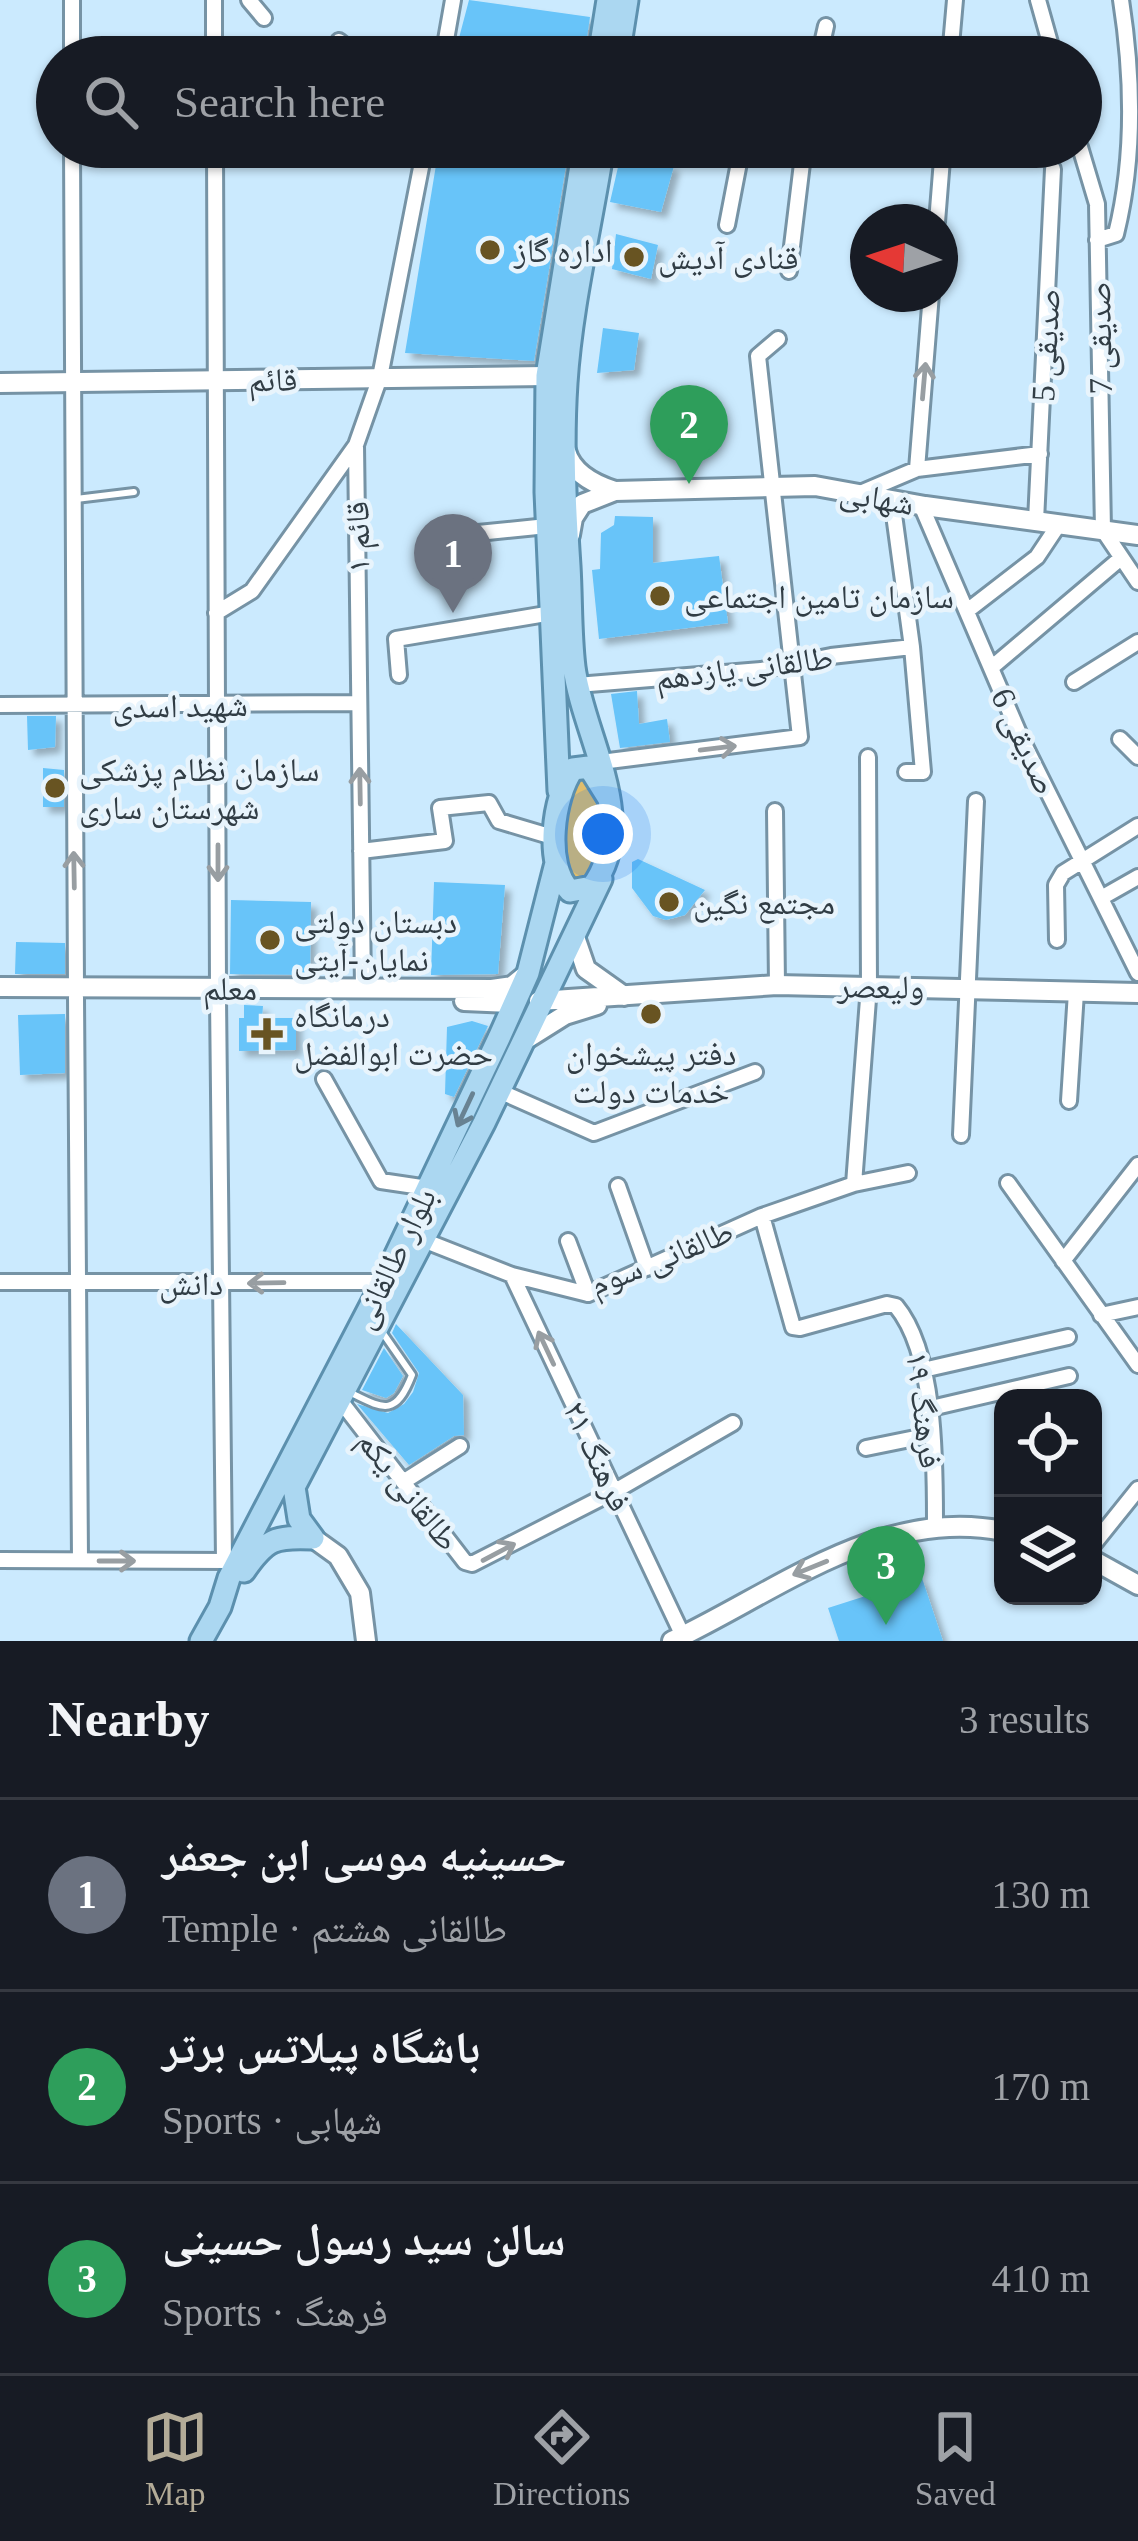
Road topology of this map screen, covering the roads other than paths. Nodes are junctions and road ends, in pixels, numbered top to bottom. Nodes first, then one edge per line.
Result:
1 (72, 0) edge
2 (214, 0) edge
3 (249, 0) edge
4 (453, 0) edge
5 (608, 0) edge
6 (628, 0) edge
7 (955, 0) edge
8 (1038, 0) edge
9 (1120, 0) edge
10 (264, 17) dead end
11 (826, 26) dead end
12 (72, 36) edge
13 (214, 36) edge
14 (447, 36) edge
15 (602, 36) edge
16 (622, 36) edge
17 (824, 36) edge
18 (952, 36) edge
19 (1048, 36) edge
20 (72, 168) edge
21 (215, 168) edge
22 (421, 168) edge
23 (581, 168) edge
24 (600, 168) edge
25 (738, 168) edge
26 (801, 168) edge
27 (941, 168) edge
28 (1086, 168) edge
29 (1053, 169) dead end
30 (1132, 178) edge
31 (938, 204) edge
32 (728, 225) dead end
33 (1097, 240) junction
34 (789, 271) dead end
35 (930, 312) edge
36 (778, 338) dead end
37 (380, 376) junction
38 (547, 376) junction
39 (217, 380) junction
40 (72, 382) junction
41 (0, 383) edge
42 (564, 444) junction
43 (356, 445) junction
44 (1040, 454) junction
45 (917, 469) junction
46 (770, 487) junction
47 (615, 490) junction
48 (134, 493) dead end
49 (858, 494) junction
50 (73, 499) junction
51 (892, 500) junction
52 (921, 505) junction
53 (1036, 520) junction
54 (1059, 524) junction
55 (548, 526) junction
56 (1103, 530) junction
57 (467, 534) dead end
58 (1138, 535) edge
59 (568, 546) junction
60 (1121, 558) junction
61 (1138, 582) edge
62 (967, 611) junction
63 (216, 613) junction
64 (552, 613) junction
65 (1138, 642) edge
66 (912, 647) junction
67 (795, 664) junction
68 (991, 668) junction
69 (399, 675) dead end
70 (1074, 682) dead end
71 (577, 685) junction
72 (359, 703) junction
73 (219, 704) junction
74 (0, 705) edge
75 (73, 705) junction
76 (585, 711) junction
77 (557, 729) junction
78 (1120, 739) dead end
79 (1138, 757) edge
80 (868, 758) dead end
81 (602, 762) junction
82 (905, 772) dead end
83 (559, 798) junction
84 (609, 799) junction
85 (976, 801) dead end
86 (775, 811) dead end
87 (1138, 826) edge
88 (556, 838) junction
89 (362, 851) junction
90 (1083, 860) junction
91 (556, 863) junction
92 (603, 872) junction
93 (1138, 877) edge
94 (1101, 898) junction
95 (575, 937) junction
96 (1057, 940) dead end
97 (528, 973) junction
98 (1138, 973) edge
99 (777, 985) junction
100 (869, 986) junction
101 (0, 987) edge
102 (363, 987) junction
103 (967, 989) junction
104 (76, 992) junction
105 (1076, 992) junction
106 (218, 993) junction
107 (1138, 993) edge
108 (625, 996) junction
109 (0, 998) edge
110 (460, 1000) junction
111 (539, 1001) junction
112 (514, 1004) junction
113 (499, 1038) junction
114 (522, 1042) junction
115 (755, 1072) dead end
116 (324, 1079) dead end
117 (499, 1091) junction
118 (1069, 1100) dead end
119 (962, 1135) dead end
120 (1138, 1165) edge
121 (908, 1173) dead end
122 (1008, 1183) dead end
123 (854, 1184) junction
124 (618, 1186) dead end
125 (428, 1188) junction
126 (762, 1216) junction
127 (422, 1240) junction
128 (568, 1241) dead end
129 (1063, 1261) junction
130 (647, 1268) junction
131 (512, 1275) junction
132 (0, 1282) edge
133 (383, 1282) junction
134 (78, 1283) junction
135 (220, 1284) junction
136 (588, 1294) junction
137 (1138, 1307) edge
138 (1101, 1315) junction
139 (378, 1325) junction
140 (1068, 1337) dead end
141 (1138, 1365) edge
142 (923, 1370) junction
143 (1069, 1376) dead end
144 (342, 1395) junction
145 (927, 1408) junction
146 (733, 1423) dead end
147 (930, 1435) junction
148 (460, 1446) dead end
149 (866, 1448) dead end
150 (403, 1482) junction
151 (1138, 1489) edge
152 (614, 1491) junction
153 (935, 1526) junction
154 (994, 1529) edge
155 (1102, 1534) edge
156 (313, 1538) junction
157 (0, 1560) edge
158 (80, 1560) junction
159 (231, 1561) junction
160 (1102, 1565) edge
161 (1138, 1585) edge
162 (220, 1607) junction
163 (727, 1612) junction
164 (678, 1638) edge
165 (201, 1641) edge
166 (366, 1641) edge
167 (707, 1641) edge

1 - 12 street
2 - 13 street
3 - 10 street
4 - 14 street
5 - 15 main road
6 - 16 main road
7 - 18 street
8 - 19 street
9 - 30 street
11 - 17 street
20 - 40 street
21 - 39 street
22 - 37 street, قائم ١
23 - 38 main road
24 - 42 main road
25 - 32 street
26 - 34 street
27 - 31 street
28 - 33 street, صدیقی 7
29 - 44 street, صدیقی 5
30 - 33 street
33 - 56 street, صدیقی 7
45 -> 35 street
36 - 46 street
37 - 38 main road, قائم
37 - 39 main road, قائم
37 - 43 street, قائم ١
38 - 55 main road
39 - 40 main road, قائم
39 - 63 street
40 - 41 main road, قائم
40 - 50 street
42 - 47 main road
42 - 59 main road
43 - 63 street
43 - 72 street, قائم ١
44 - 45 street
44 - 53 street, صدیقی 5
45 - 49 street
46 - 47 main road, شهابی
46 - 49 main road, شهابی
46 - 67 street
47 - 59 main road
48 - 50 lane
49 - 51 main road, شهابی
50 - 75 street
51 - 52 main road, شهابی
51 - 66 street
52 - 53 main road, شهابی
52 - 62 street, صدیقی 6
53 - 54 main road, شهابی
54 - 56 main road, شهابی
54 - 62 street
55 - 57 street
55 - 64 main road
56 - 58 main road, شهابی
56 - 60 street
59 - 71 main road
60 - 61 street
60 - 68 street
62 - 68 street, صدیقی 6
63 - 73 street
64 - 69 street
64 - 77 main road
65 - 70 street
66 - 67 street, طالقانی یازدهم
66 - 82 street
67 - 71 street, طالقانی یازدهم
81 -> 67 street
68 - 90 street, صدیقی 6
71 - 76 main road
72 - 73 street, شهید اسدی
89 -> 72 street, قائم ١
73 - 75 street, شهید اسدی
73 -> 106 street
74 - 75 street, شهید اسدی
104 -> 75 street
76 - 77 main road
76 - 81 main road
77 - 83 main road
78 - 79 street
80 - 100 street
81 - 84 main road
83 - 84 main road
83 - 88 main road, بلوار طالقانی
84 - 92 main road, بلوار طالقانی
85 - 103 street
86 - 99 street
87 - 90 street
88 - 89 street
88 - 91 main road, بلوار طالقانی
89 - 102 street, قائم ١
90 - 94 street, صدیقی 6
90 - 96 street
91 - 92 main road
91 - 97 main road, بلوار طالقانی
92 - 95 main road, بلوار طالقانی
93 - 94 street
94 - 98 street, صدیقی 6
95 - 108 main road
95 - 111 main road, بلوار طالقانی
97 - 102 main road, معلم
97 - 112 main road, بلوار طالقانی
99 - 100 main road, ولیعصر
99 - 108 main road, ولیعصر
100 - 103 main road, ولیعصر
100 - 123 street
101 - 104 main road, معلم
102 - 106 main road, معلم
103 - 105 main road, ولیعصر
103 - 119 street
104 - 106 main road, معلم
104 - 109 main road, معلم
104 - 134 street
105 - 107 main road, ولیعصر
105 - 118 street
106 - 110 main road, معلم
106 - 135 street
108 - 111 main road, ولیعصر
108 - 114 main road
110 - 112 main road, معلم
110 - 113 main road
111 - 112 main road
111 - 114 main road, بلوار طالقانی
112 - 113 main road, بلوار طالقانی
113 -> 125 main road, بلوار طالقانی
114 - 117 main road, بلوار طالقانی
115 - 117 street
116 - 125 street
117 - 127 main road, بلوار طالقانی
120 - 129 street
121 - 123 street, طالقانی سوم
122 - 129 street
123 - 126 street, طالقانی سوم
124 - 130 street
125 - 133 main road, بلوار طالقانی
126 - 130 street, طالقانی سوم
126 - 142 street, فرهنگ ۱۹
127 - 131 street, طالقانی سوم
127 - 139 main road, بلوار طالقانی
128 - 136 street
129 - 138 street
130 - 136 street, طالقانی سوم
131 - 136 street, طالقانی سوم
152 -> 131 street, فرهنگ ۲۱
132 - 134 street, دانش
133 -> 135 street, دانش
133 - 159 main road, بلوار طالقانی
134 - 135 street, دانش
134 - 158 street
135 - 159 street
137 - 138 street
138 - 141 street
139 - 144 main road, بلوار طالقانی
139 - 144 lane
140 - 142 street
142 - 145 street, فرهنگ ۱۹
143 - 145 street
144 - 150 street, طالقانی یکم
144 - 156 main road, بلوار طالقانی
145 - 147 street, فرهنگ ۱۹
146 - 152 street
147 - 149 street
147 - 153 street, فرهنگ ۱۹
148 - 150 street
150 -> 152 street, طالقانی یکم
151 - 155 street
152 - 164 street, فرهنگ ۲۱
153 - 154 main road
153 -> 163 main road
156 - 162 main road
156 - 166 main road
157 - 158 street
158 -> 159 street
159 - 162 main road, بلوار طالقانی
160 - 161 main road
162 - 165 main road, بلوار طالقانی
163 - 164 main road
163 - 167 main road

